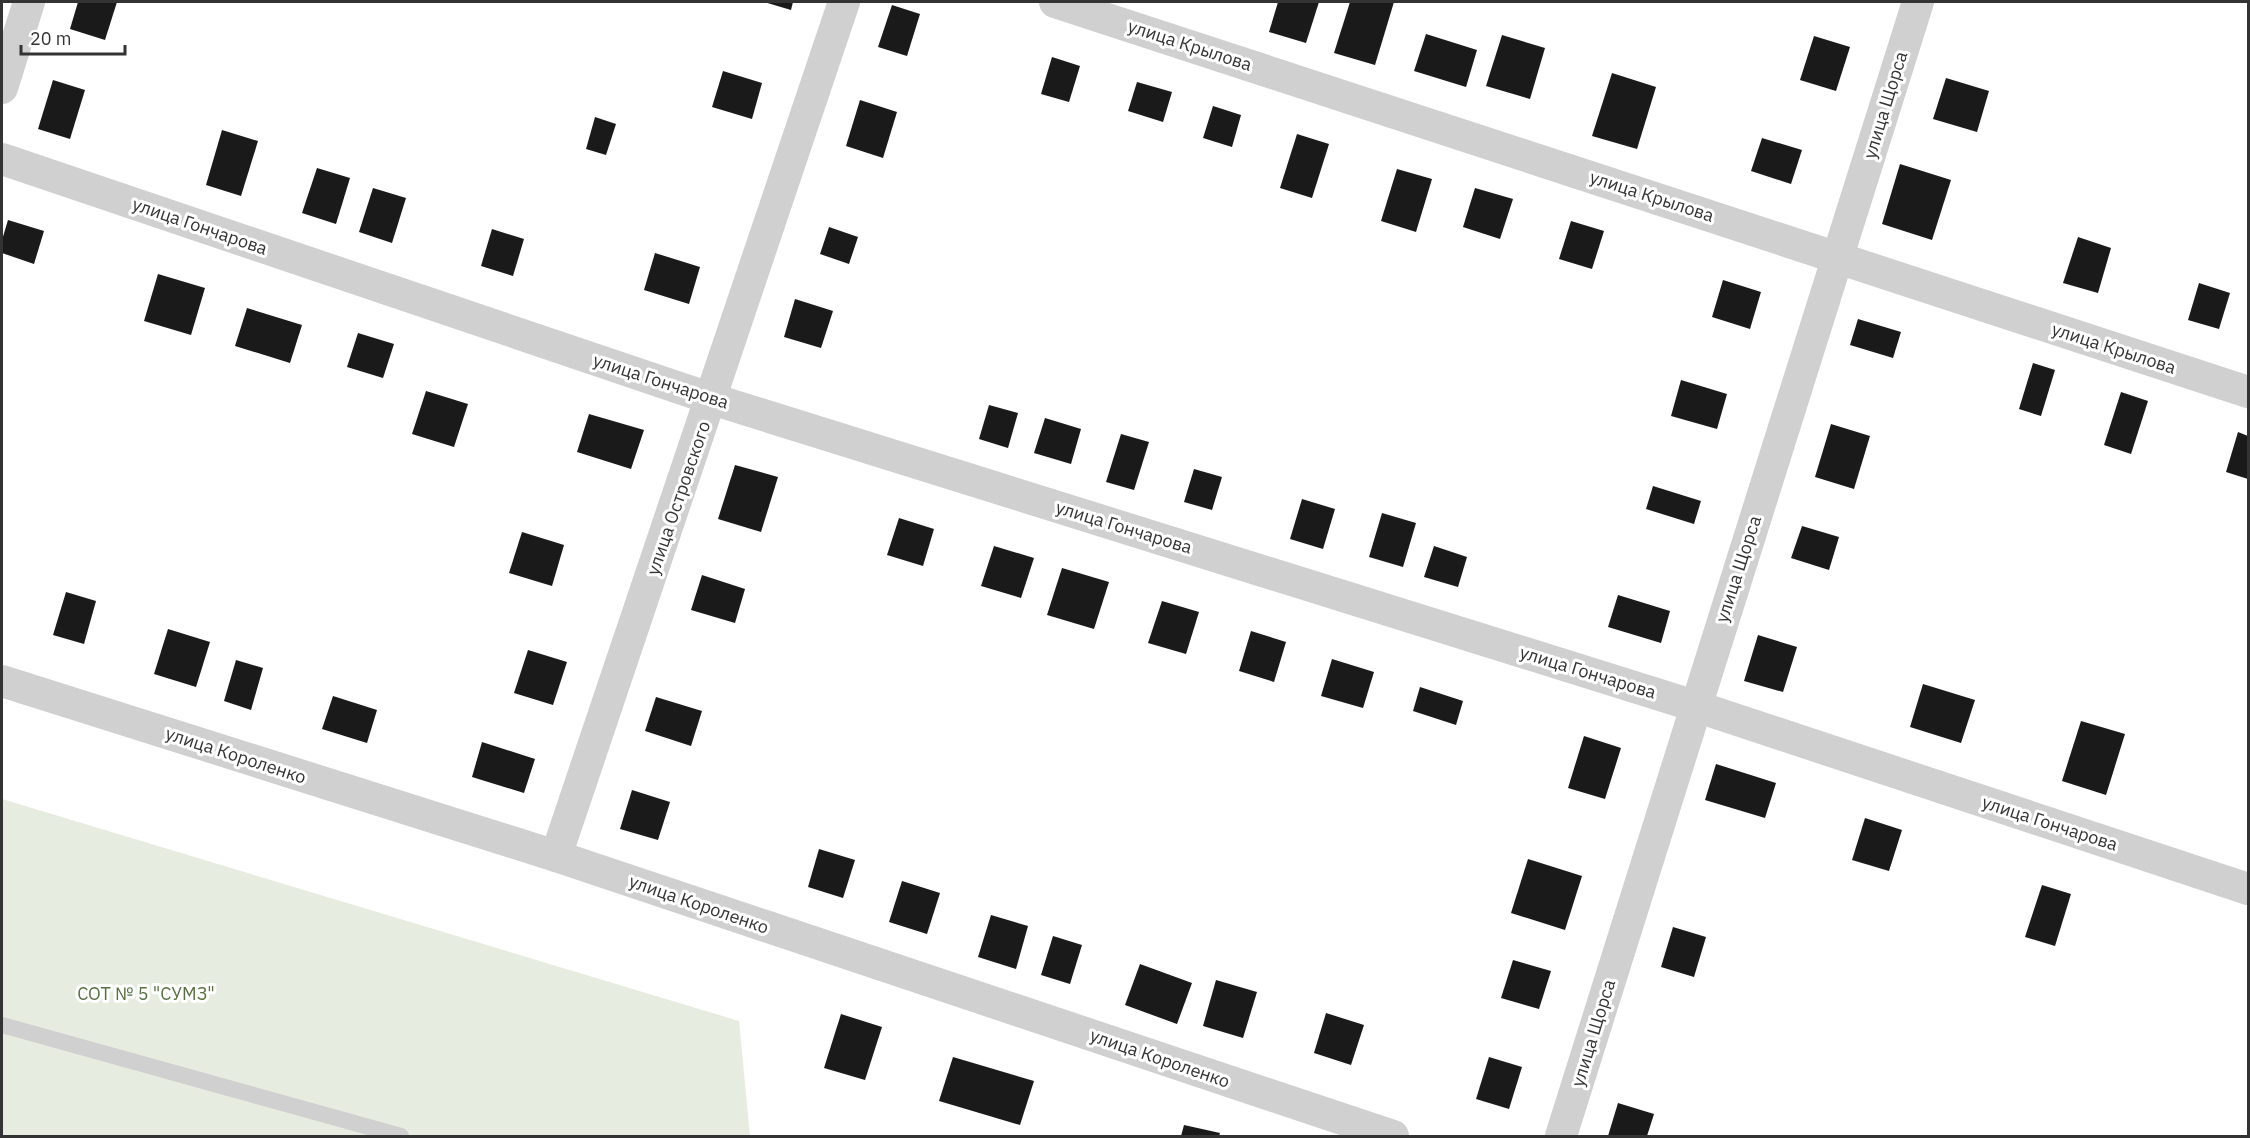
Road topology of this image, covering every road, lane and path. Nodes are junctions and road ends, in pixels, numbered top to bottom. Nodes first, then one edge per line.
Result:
1 (28, 2) edge
2 (844, 2) edge
3 (1055, 2) edge
4 (1918, 2) edge
5 (2, 88) edge
6 (2, 159) edge
7 (1837, 257) junction
8 (2248, 392) edge
9 (712, 399) junction
10 (2, 681) edge
11 (1695, 705) junction
12 (556, 856) junction
13 (2248, 890) edge
14 (2, 1025) edge
15 (401, 1137) edge
16 (1393, 1137) edge
17 (1561, 1137) edge

1 - 5 street
2 - 9 street, улица Островского
3 - 7 street, улица Крылова
4 - 7 street, улица Щорса
6 - 9 street, улица Гончарова
7 - 8 street, улица Крылова
7 - 11 street, улица Щорса
9 - 11 street, улица Гончарова
9 - 12 street, улица Островского
10 - 12 street, улица Короленко
11 - 13 street, улица Гончарова
11 - 17 street, улица Щорса
12 - 16 street, улица Короленко
14 - 15 lane

